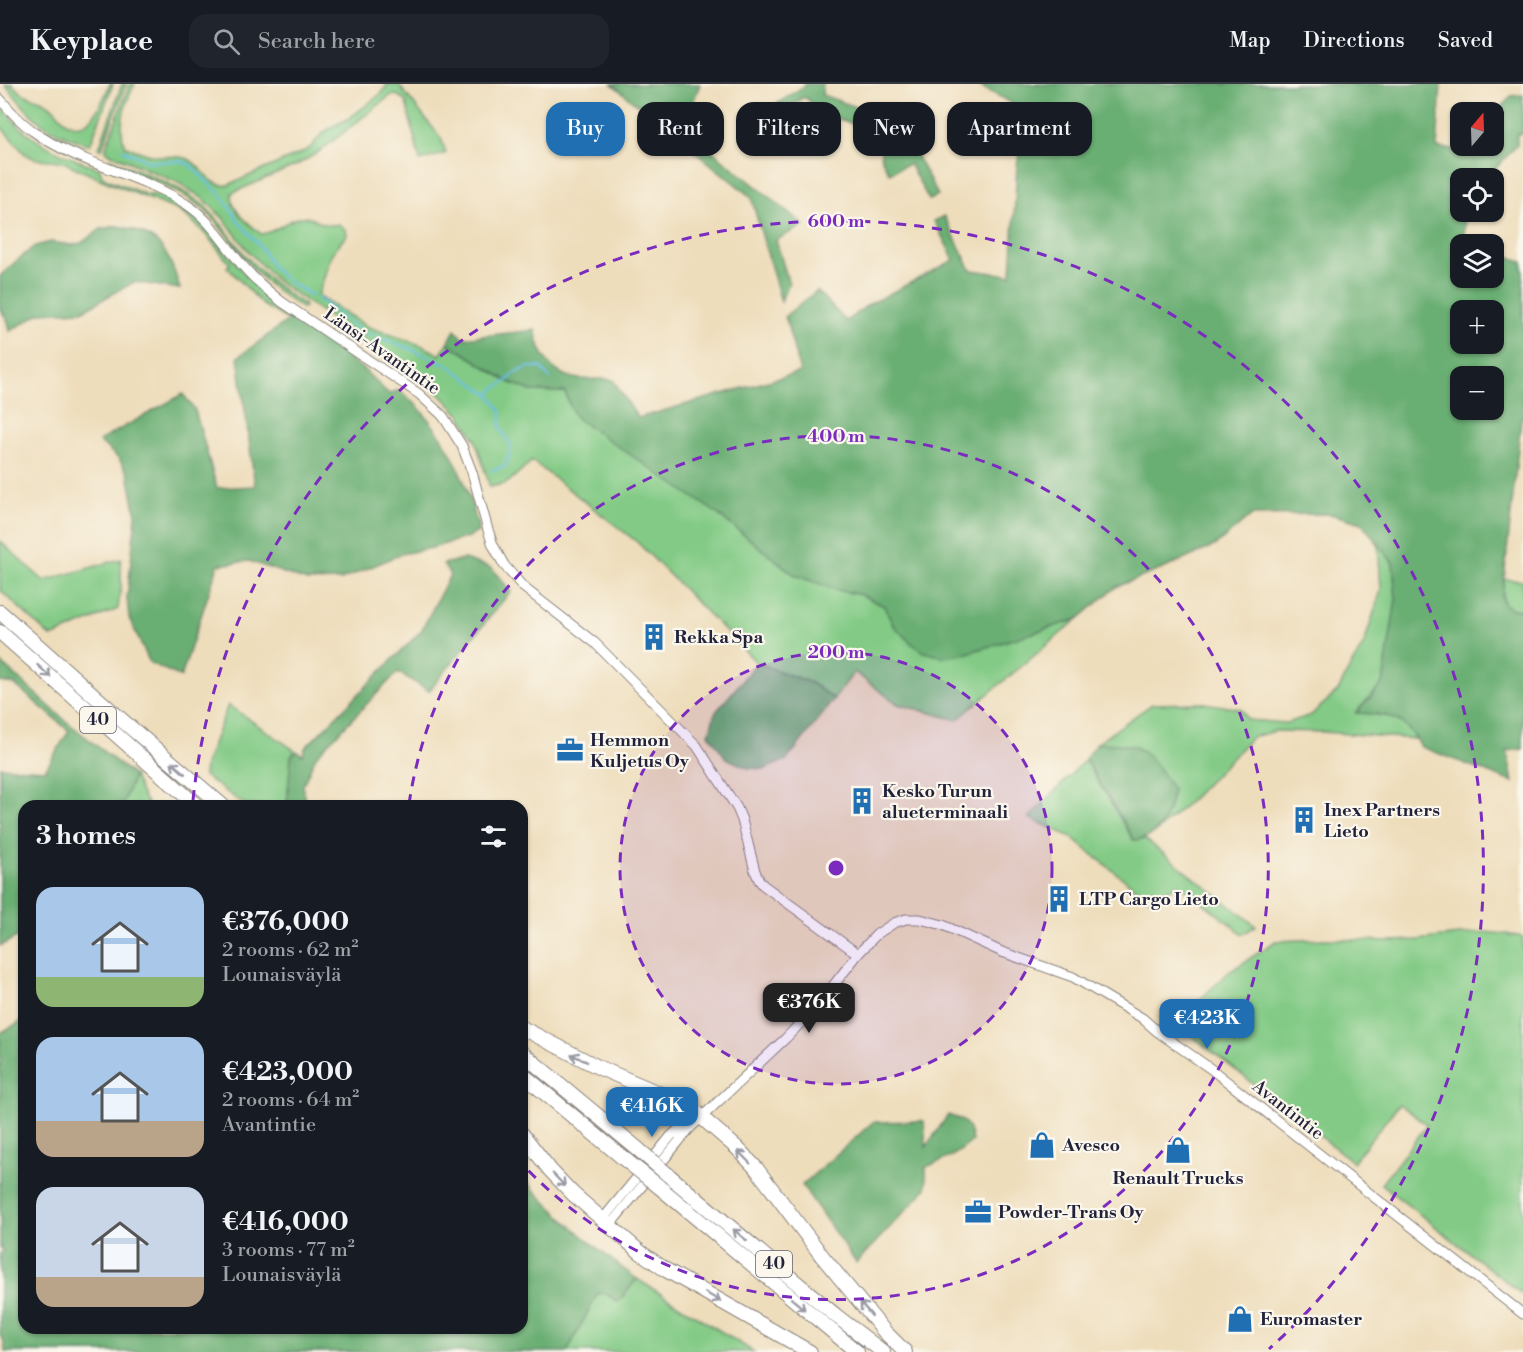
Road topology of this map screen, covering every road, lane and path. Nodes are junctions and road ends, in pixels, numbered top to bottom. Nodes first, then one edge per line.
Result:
1 (0, 99) edge
2 (0, 603) edge
3 (0, 612) edge
4 (0, 632) edge
5 (38, 644) junction
6 (191, 800) edge
7 (216, 800) edge
8 (858, 954) junction
9 (528, 1031) edge
10 (528, 1058) edge
11 (528, 1079) edge
12 (698, 1115) junction
13 (528, 1142) edge
14 (605, 1223) junction
15 (1523, 1314) edge
16 (810, 1352) edge
17 (857, 1352) edge
18 (883, 1352) edge
19 (905, 1352) edge

1 - 8 street, Länsi-Avantintie
2 - 5 highway
3 - 5 highway, 40
4 -> 6 highway, 40
7 -> 5 highway, 40
8 - 12 street, Avantintie
8 - 15 street, Avantintie
12 -> 9 highway
18 -> 10 highway, 40, bridge
11 -> 17 highway, 40, bridge
12 - 14 street, Avantintie
19 -> 12 highway
13 -> 14 highway
14 -> 16 highway

